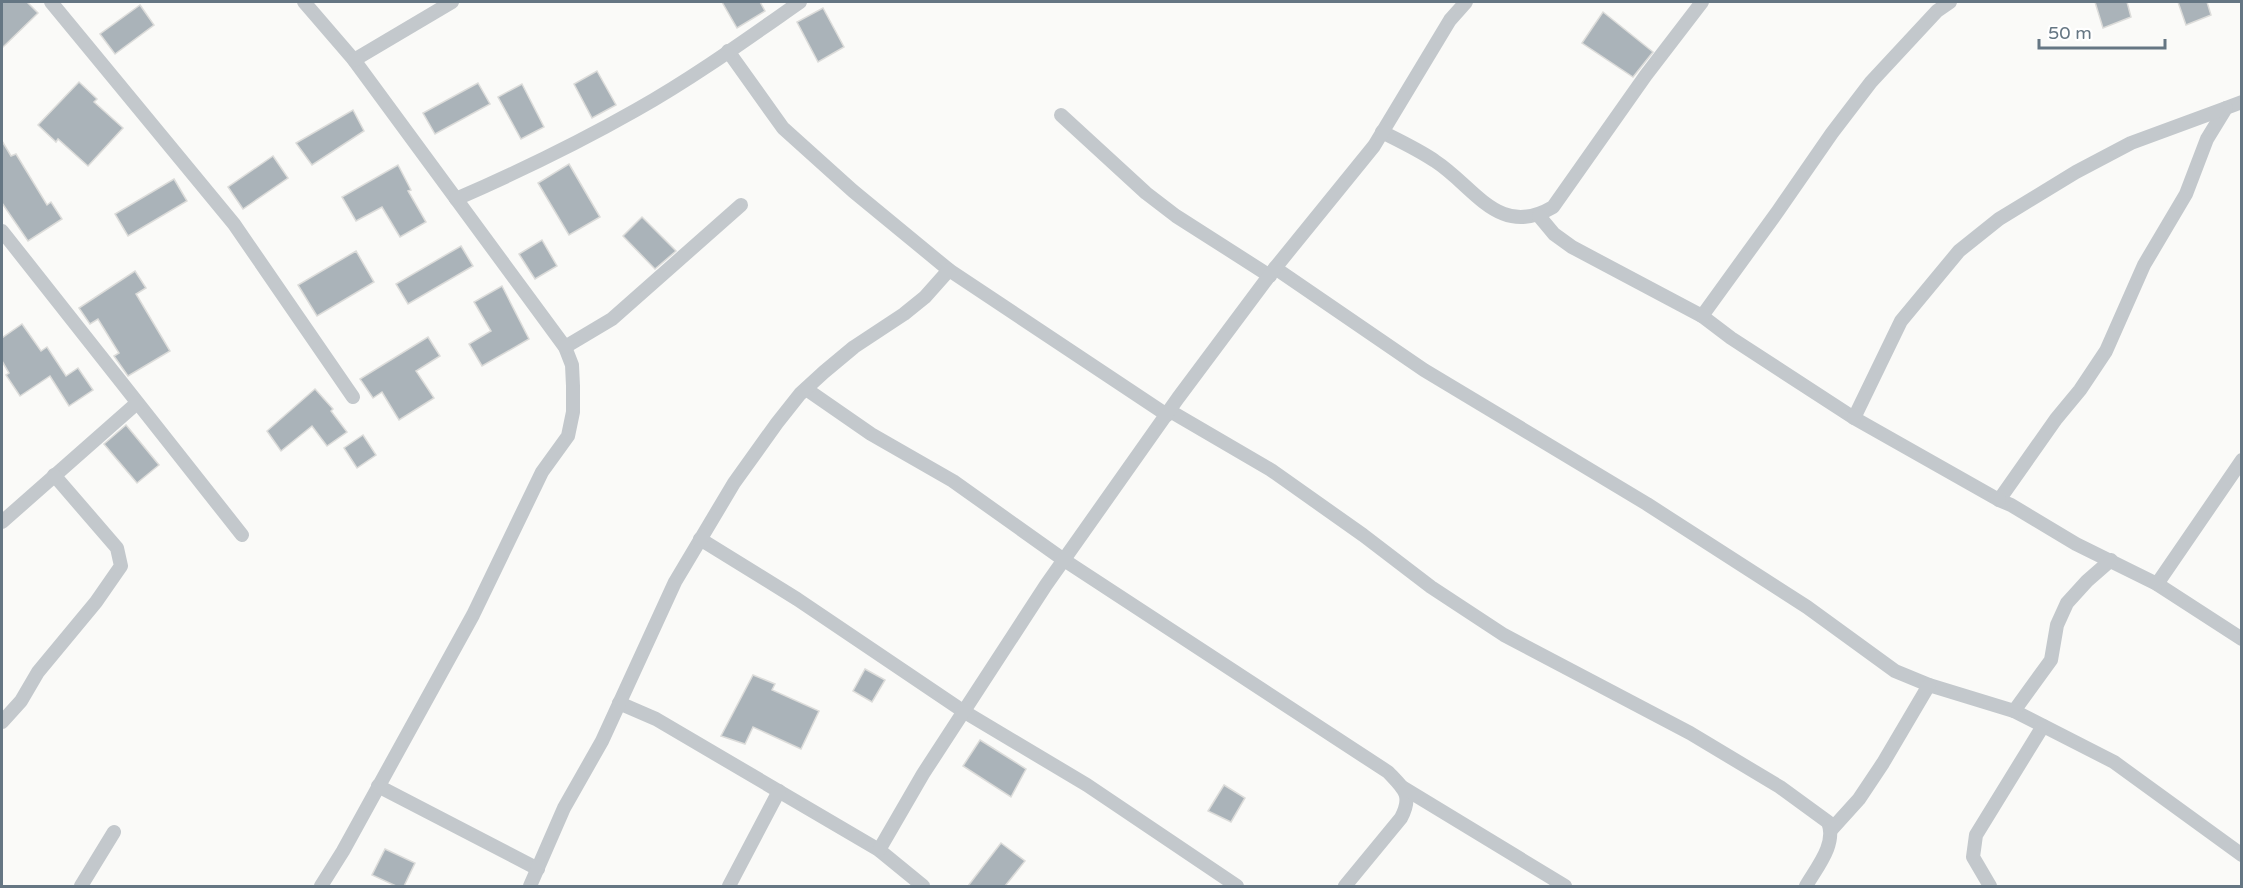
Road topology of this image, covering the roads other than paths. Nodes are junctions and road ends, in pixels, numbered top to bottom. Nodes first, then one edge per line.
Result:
1 (51, 2) edge
2 (304, 2) edge
3 (452, 2) edge
4 (800, 2) edge
5 (1466, 2) edge
6 (1702, 2) edge
7 (1950, 2) edge
8 (728, 51) junction
9 (354, 60) junction
10 (2241, 102) edge
11 (2226, 108) junction
12 (1061, 115) dead end
13 (1382, 132) junction
14 (456, 199) junction
15 (741, 205) dead end
16 (1539, 216) junction
17 (2, 231) edge
18 (949, 270) junction
19 (1273, 272) junction
20 (1702, 316) junction
21 (565, 347) junction
22 (806, 389) junction
23 (353, 397) dead end
24 (137, 403) junction
25 (1168, 413) junction
26 (1854, 418) junction
27 (2241, 460) edge
28 (54, 475) junction
29 (1999, 500) junction
30 (2, 522) edge
31 (242, 536) dead end
32 (700, 539) junction
33 (1064, 560) junction
34 (2111, 560) junction
35 (2157, 584) junction
36 (2241, 639) edge
37 (1929, 685) junction
38 (619, 704) junction
39 (963, 711) junction
40 (2014, 711) junction
41 (2, 722) edge
42 (2043, 726) junction
43 (378, 786) junction
44 (1402, 787) junction
45 (779, 791) junction
46 (1831, 830) junction
47 (114, 832) dead end
48 (879, 849) junction
49 (2241, 855) edge
50 (538, 869) junction
51 (81, 886) edge
52 (321, 886) edge
53 (530, 886) edge
54 (729, 886) edge
55 (923, 886) edge
56 (1237, 886) edge
57 (1345, 886) edge
58 (1565, 886) edge
59 (1806, 886) edge
60 (1990, 886) edge

1 - 23 street
2 - 9 street
3 - 9 street
4 - 8 street
5 - 13 street
6 - 16 street
7 - 20 street
8 - 14 street
8 - 18 street
9 - 14 street
10 - 11 street
11 - 26 street
11 - 29 street
12 - 19 street
13 - 16 street
13 - 19 street
14 - 21 street
15 - 21 street
16 - 20 street
17 - 24 street
18 - 22 street
18 - 25 street
19 - 25 street
19 - 37 street
20 - 26 street
21 - 43 street
22 - 32 street
22 - 33 street
24 - 28 street
24 - 31 street
25 - 33 street
25 - 46 street
26 - 29 street
27 - 35 street
28 - 30 street
28 - 41 street
29 - 34 street
32 - 38 street
32 - 39 street
33 - 39 street
33 - 44 street
34 - 35 street
34 - 40 street
35 - 36 street
37 - 40 street
37 - 46 street
38 - 45 street
38 - 50 street
39 - 48 street
39 - 56 street
40 - 42 street
42 - 49 street
42 - 60 street
43 - 50 street
43 - 52 street
44 - 57 street
44 - 58 street
45 - 48 street
45 - 54 street
46 - 59 street
47 - 51 street
48 - 55 street
50 - 53 street

